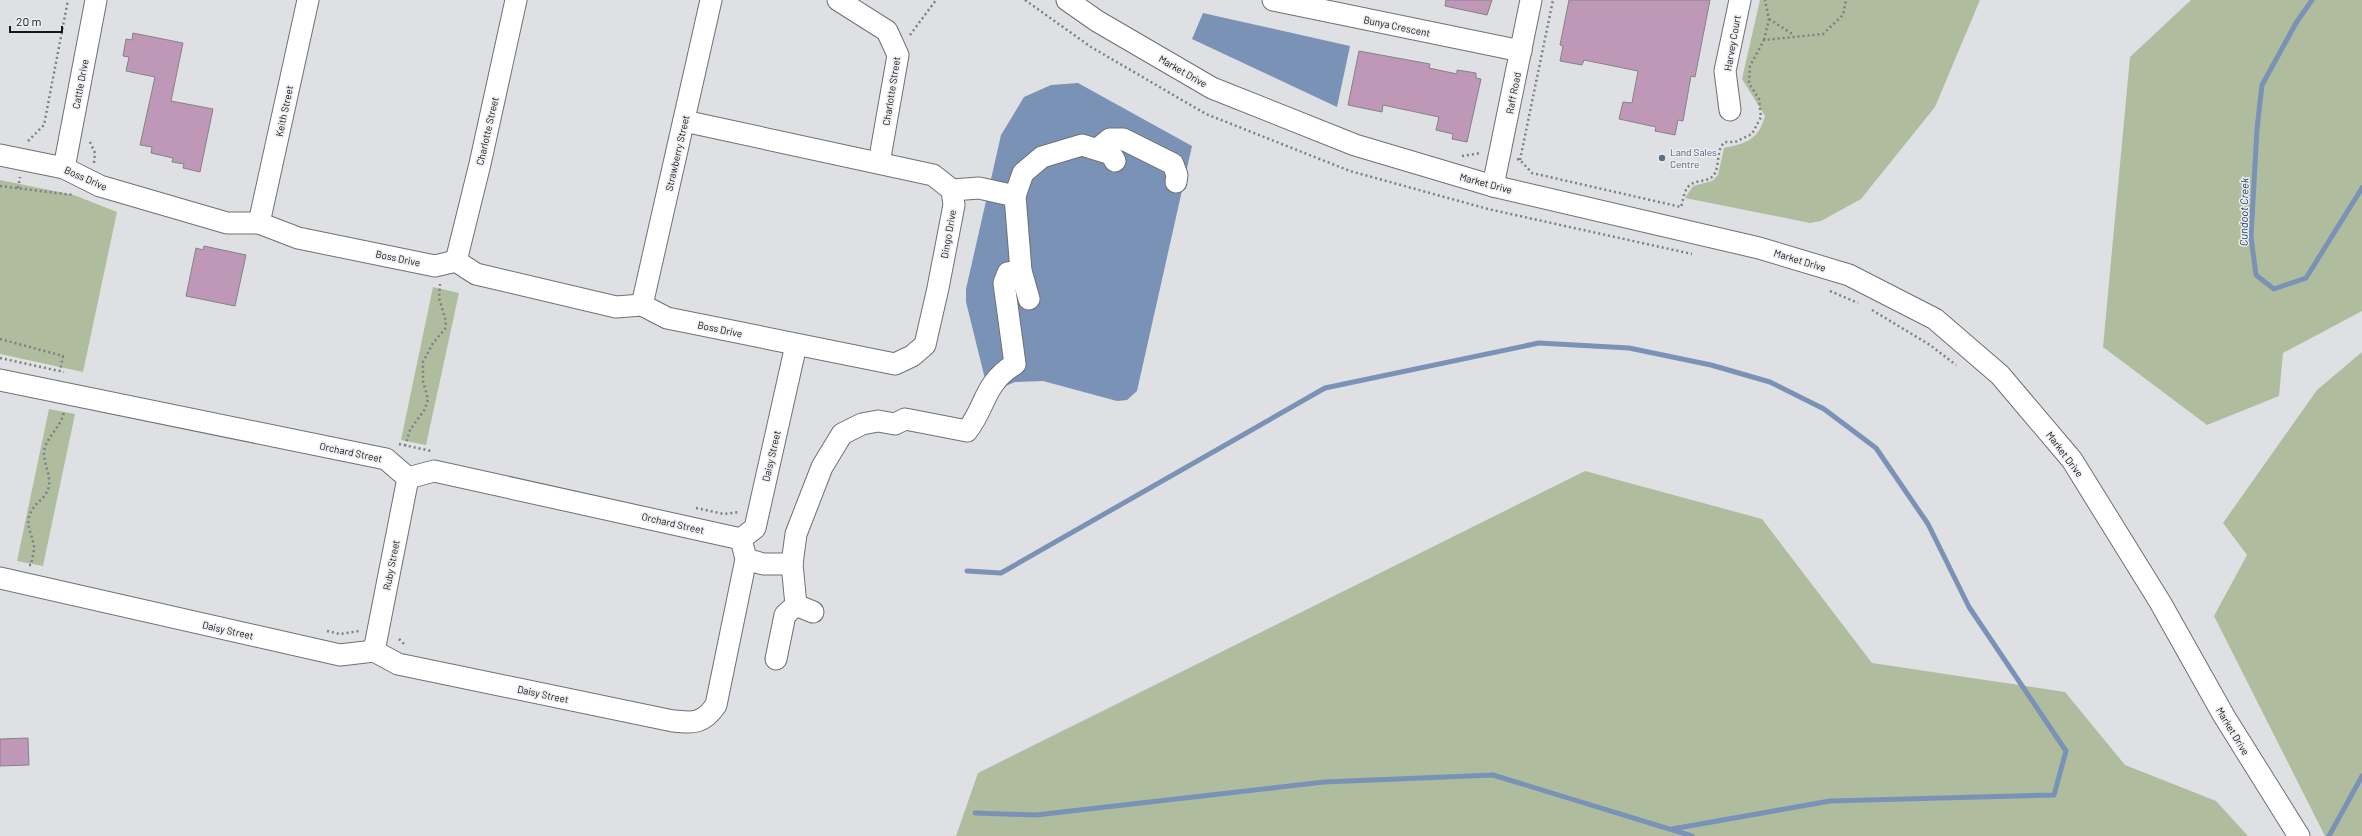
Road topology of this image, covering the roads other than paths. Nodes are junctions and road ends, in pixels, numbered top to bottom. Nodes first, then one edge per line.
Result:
1 (96, 0) edge
2 (308, 0) edge
3 (516, 0) edge
4 (711, 0) edge
5 (838, 0) edge
6 (1067, 0) edge
7 (1273, 0) edge
8 (1531, 0) edge
9 (1740, 0) edge
10 (1521, 51) junction
11 (1730, 110) dead end
12 (684, 121) junction
13 (1099, 148) junction
14 (0, 155) edge
15 (1115, 160) dead end
16 (879, 163) junction
17 (64, 168) junction
18 (1176, 182) dead end
19 (1493, 186) junction
20 (952, 190) junction
21 (1015, 196) junction
22 (259, 223) junction
23 (456, 261) junction
24 (1021, 271) junction
25 (1029, 299) dead end
26 (642, 305) junction
27 (796, 345) junction
28 (0, 380) edge
29 (408, 478) junction
30 (742, 539) junction
31 (746, 560) junction
32 (792, 564) junction
33 (0, 578) edge
34 (383, 640) junction
35 (776, 659) dead end
36 (2298, 836) edge

1 - 17 street, Cattle Drive
2 - 22 street, Keith Street
3 - 23 street, Charlotte Street
4 - 12 street, Strawberry Street
5 - 16 street, Charlotte Street
6 - 19 street, Market Drive
7 - 10 street, Bunya Crescent
8 - 10 street, Raff Road
9 - 11 street, Harvey Court
10 - 19 street, Raff Road
12 - 16 street
12 - 26 street, Strawberry Street
13 - 15 street
13 - 18 street
13 - 21 street
14 - 17 street, Boss Drive
16 - 20 street
17 - 22 street, Boss Drive
19 - 36 street, Market Drive
20 - 21 street
20 - 27 street, Dingo Drive
21 - 24 street
22 - 23 street, Boss Drive
23 - 26 street
24 - 25 street
24 - 32 street
26 - 27 street, Boss Drive
27 - 30 street, Daisy Street
28 - 29 street, Orchard Street
29 - 30 street, Orchard Street
29 - 34 street, Ruby Street
30 - 31 street, Daisy Street
31 - 32 street
31 - 34 street, Daisy Street
32 - 35 street
33 - 34 street, Daisy Street

